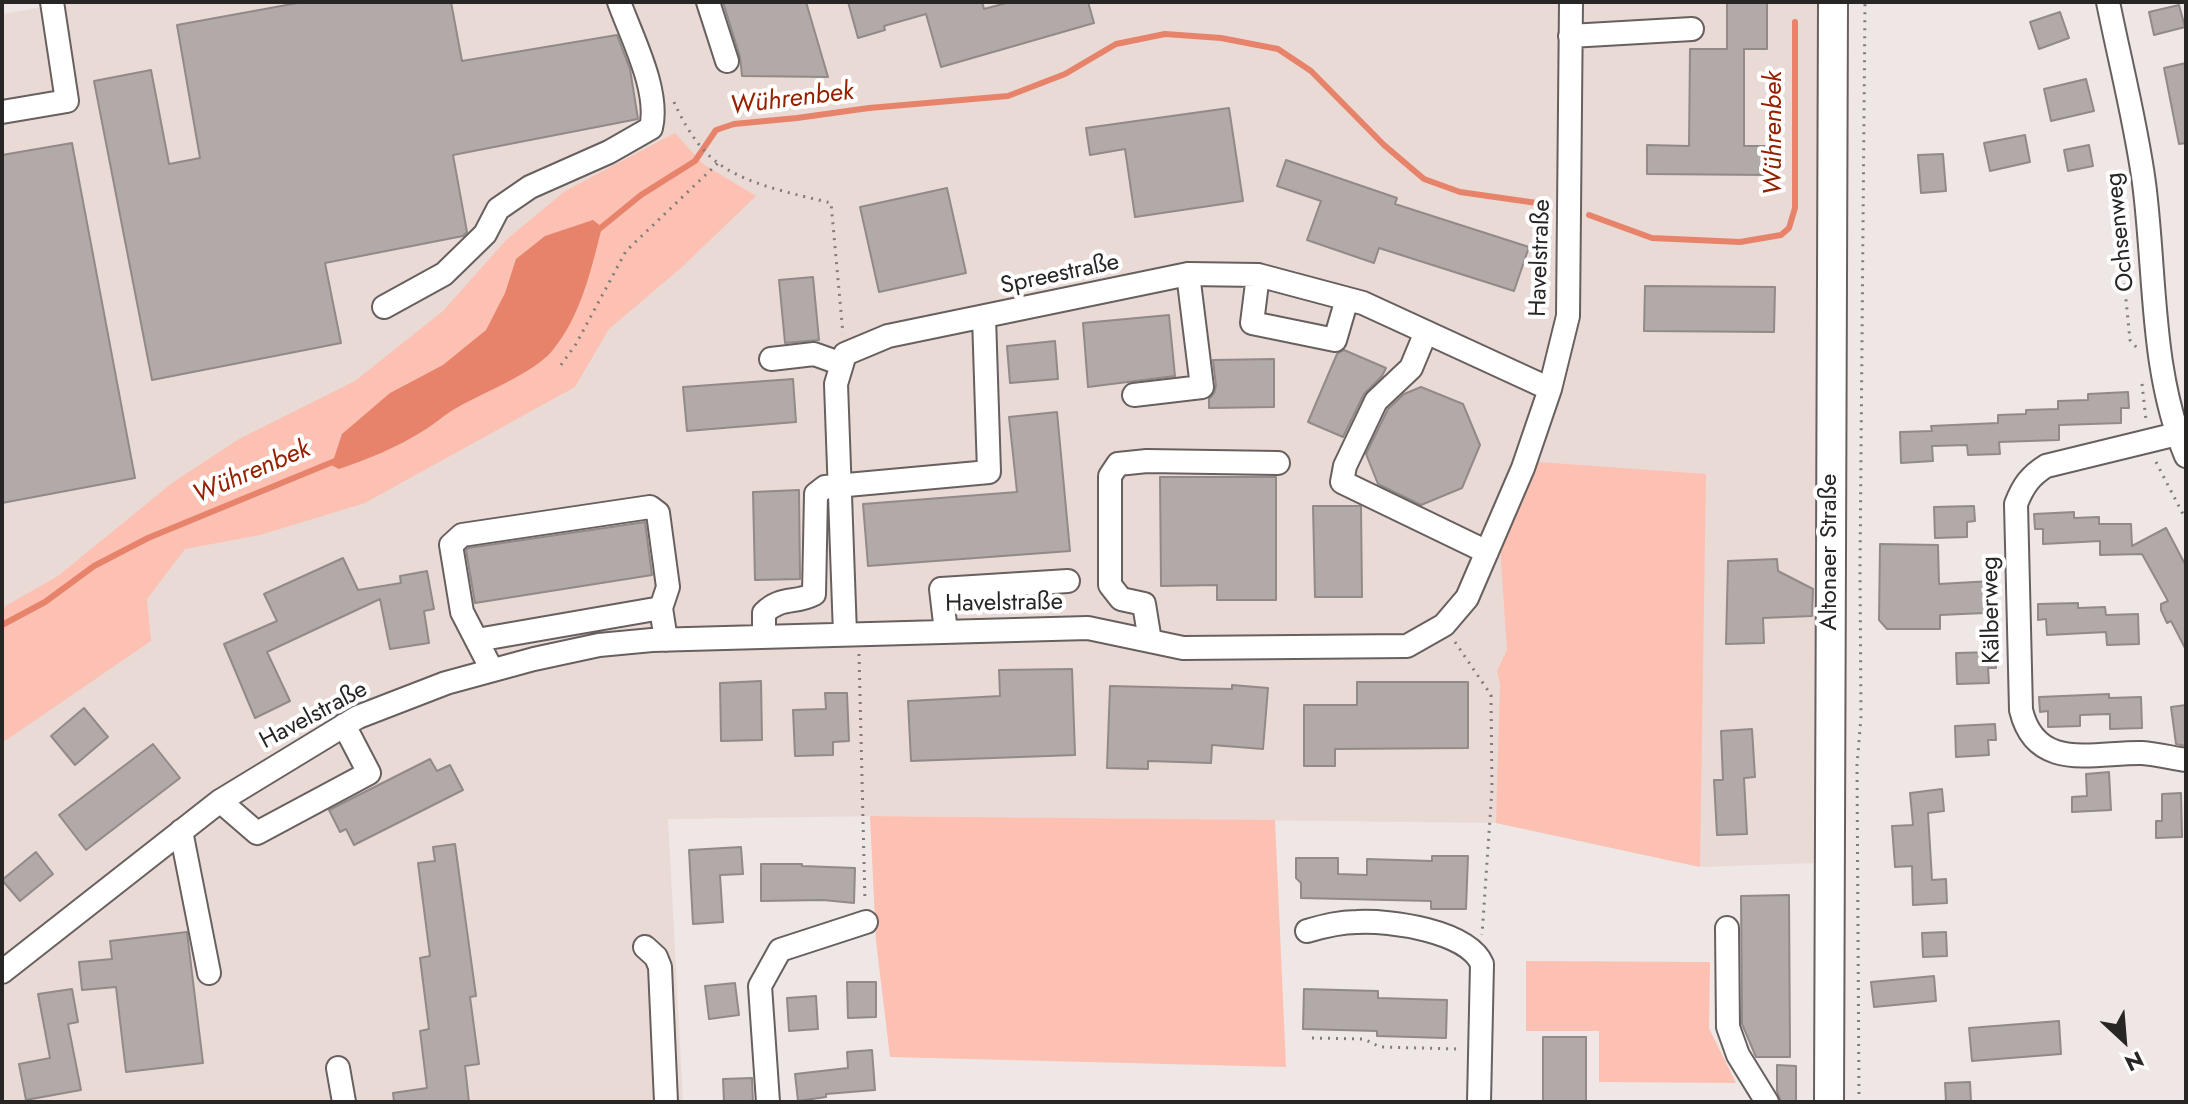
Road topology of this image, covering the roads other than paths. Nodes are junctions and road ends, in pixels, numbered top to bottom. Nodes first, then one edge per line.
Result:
1 (52, 2) edge
2 (619, 2) edge
3 (708, 2) edge
4 (1571, 2) edge
5 (1833, 2) edge
6 (2108, 2) edge
7 (1692, 29) dead end
8 (1570, 36) junction
9 (727, 61) dead end
10 (2, 112) edge
11 (1188, 274) junction
12 (1258, 275) junction
13 (1347, 299) junction
14 (384, 307) dead end
15 (984, 317) junction
16 (1426, 332) junction
17 (771, 359) dead end
18 (843, 359) junction
19 (1550, 389) junction
20 (1134, 395) dead end
21 (2177, 434) junction
22 (2186, 456) edge
23 (1278, 463) dead end
24 (839, 487) junction
25 (1487, 552) junction
26 (1068, 581) dead end
27 (661, 608) junction
28 (946, 632) junction
29 (852, 634) junction
30 (764, 637) junction
31 (477, 640) junction
32 (666, 640) junction
33 (1150, 641) junction
34 (492, 670) junction
35 (344, 725) junction
36 (2186, 760) edge
37 (220, 801) junction
38 (181, 831) junction
39 (866, 922) road end
40 (1727, 928) dead end
41 (1307, 931) dead end
42 (645, 947) dead end
43 (2, 972) edge
44 (209, 973) dead end
45 (338, 1068) dead end
46 (344, 1102) edge
47 (666, 1102) edge
48 (768, 1102) edge
49 (1479, 1102) edge
50 (1767, 1102) edge
51 (1829, 1102) edge

1 - 10 street
2 - 14 street
3 - 9 street
4 - 8 street, Havelstraße
5 - 51 main road, Altonaer Straße
6 - 21 street, Ochsenweg
7 - 8 street
8 - 19 street, Havelstraße
11 - 12 street, Spreestraße
11 - 15 street, Spreestraße
11 - 20 street
12 - 13 street, Spreestraße
12 - 13 street
13 - 16 street, Spreestraße
15 - 18 street, Spreestraße
15 - 24 street
16 - 19 street, Spreestraße
16 - 25 street
17 - 18 street
18 - 24 street
19 - 25 street, Havelstraße
21 - 22 street, Ochsenweg
21 - 36 street, Kälberweg
23 - 33 street
24 - 29 street
24 - 30 street
25 - 33 street, Havelstraße
26 - 28 street
27 - 31 street
27 - 31 street
27 - 32 street
28 - 29 street, Havelstraße
28 - 33 street, Havelstraße
29 - 30 street, Havelstraße
30 - 32 street, Havelstraße
31 - 34 street
32 - 34 street, Havelstraße
34 - 35 street, Havelstraße
35 - 37 street, Havelstraße
35 - 37 street
37 - 38 street, Havelstraße
38 - 43 street, Havelstraße
38 - 44 street
39 - 48 street
40 - 50 street
41 - 49 street
42 - 47 street
45 - 46 street

